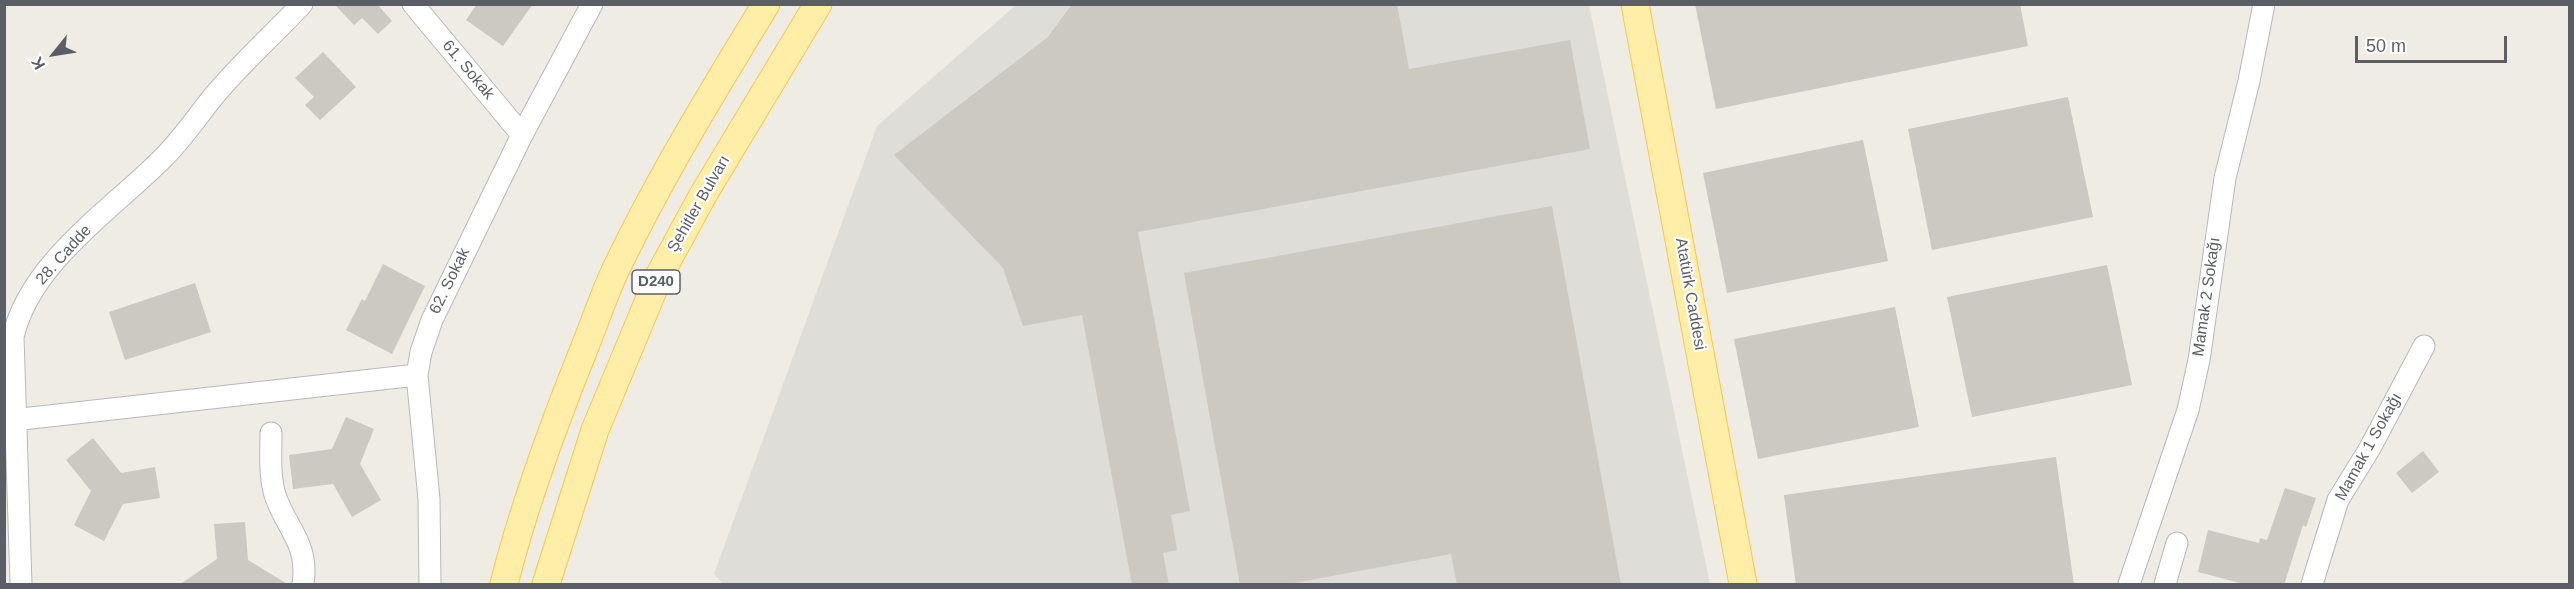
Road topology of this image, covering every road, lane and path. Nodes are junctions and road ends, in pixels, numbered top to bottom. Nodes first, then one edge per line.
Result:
1 (302, 4) edge
2 (413, 4) edge
3 (592, 4) edge
4 (766, 4) edge
5 (818, 4) edge
6 (1635, 4) edge
7 (2264, 4) edge
8 (522, 135) junction
9 (9, 334) edge
10 (2424, 346) dead end
11 (417, 375) junction
12 (10, 421) edge
13 (271, 433) dead end
14 (2177, 543) dead end
15 (21, 585) edge
16 (303, 585) edge
17 (430, 585) edge
18 (504, 585) edge
19 (546, 585) edge
20 (1743, 585) edge
21 (2129, 585) edge
22 (2165, 585) edge
23 (2312, 585) edge

1 - 9 street, 28. Cadde
2 - 8 street, 61. Sokak
3 - 8 street, 62. Sokak
4 - 18 main road, D240
5 - 19 main road, Şehitler Bulvarı / D240
6 - 20 main road, Atatürk Caddesi
7 - 21 street, Mamak 2 Sokağı
8 - 11 street, 62. Sokak
9 - 12 street, 28. Cadde
10 - 23 street, Mamak 1 Sokağı
11 - 12 street
11 - 17 street, 62. Sokak
12 - 15 street, 28. Cadde
13 - 16 street
14 - 22 street

